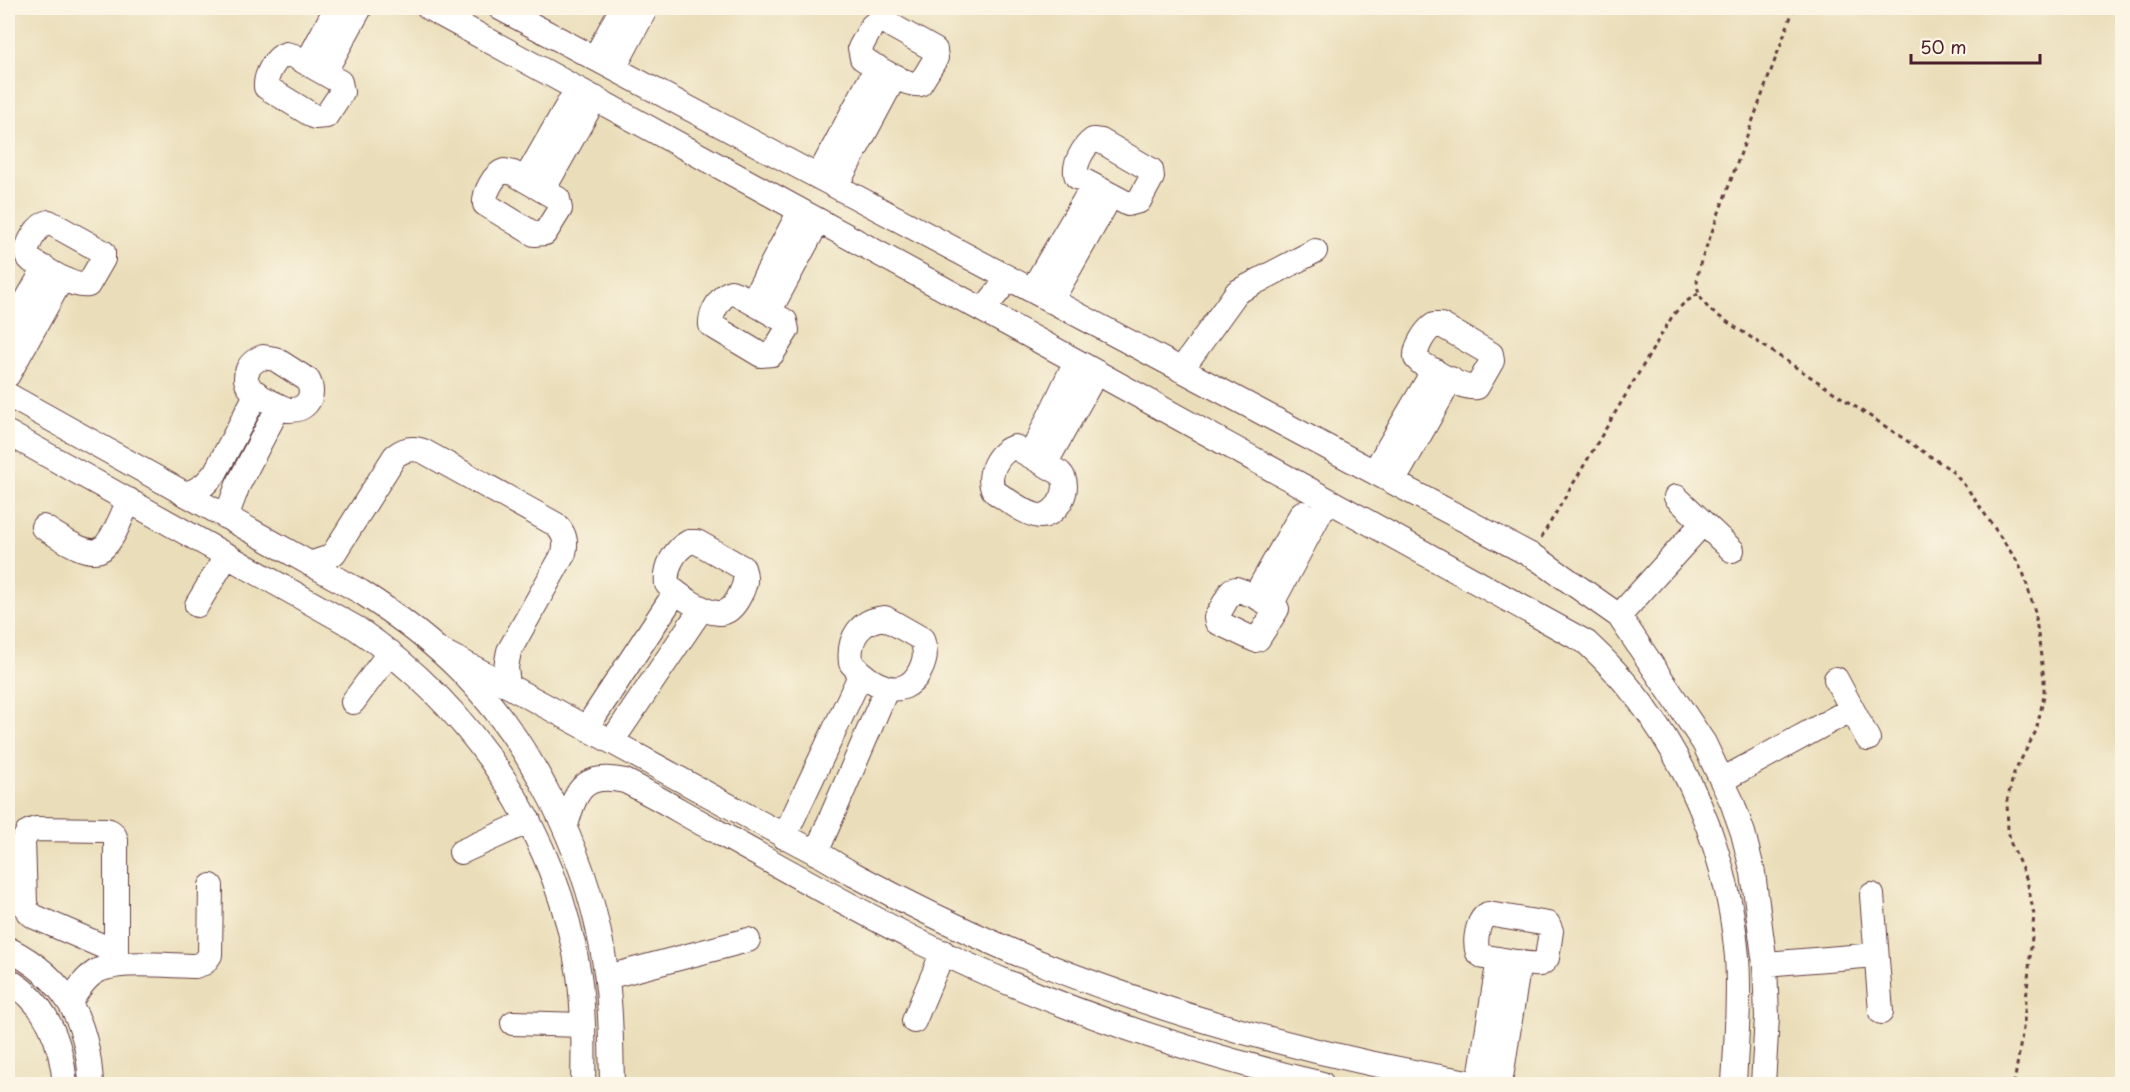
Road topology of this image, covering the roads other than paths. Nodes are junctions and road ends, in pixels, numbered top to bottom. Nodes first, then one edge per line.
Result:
1 (336, 8) edge
2 (360, 8) edge
3 (429, 8) edge
4 (500, 8) edge
5 (622, 8) edge
6 (646, 8) edge
7 (604, 63) junction
8 (886, 71) dead end
9 (586, 94) junction
10 (751, 141) junction
11 (731, 173) junction
12 (827, 181) junction
13 (534, 185) dead end
14 (1102, 191) dead end
15 (809, 216) junction
16 (1315, 251) dead end
17 (1009, 278) junction
18 (1041, 295) junction
19 (761, 307) dead end
20 (983, 310) junction
21 (8, 333) edge
22 (1086, 367) junction
23 (1181, 370) junction
24 (8, 375) edge
25 (1442, 375) dead end
26 (257, 393) junction
27 (8, 395) edge
28 (279, 406) junction
29 (66, 428) junction
30 (8, 433) edge
31 (52, 457) junction
32 (1038, 459) dead end
33 (1383, 477) junction
34 (184, 494) junction
35 (1320, 496) junction
36 (1676, 497) dead end
37 (129, 500) junction
38 (226, 517) junction
39 (1703, 523) junction
40 (43, 527) dead end
41 (1732, 550) dead end
42 (227, 555) junction
43 (310, 564) junction
44 (675, 593) junction
45 (1263, 601) dead end
46 (197, 605) dead end
47 (702, 608) junction
48 (1619, 616) junction
49 (439, 650) junction
50 (390, 652) junction
51 (861, 674) junction
52 (1836, 679) dead end
53 (508, 685) junction
54 (887, 688) junction
55 (353, 702) dead end
56 (1852, 709) junction
57 (587, 727) junction
58 (1868, 739) dead end
59 (612, 741) junction
60 (1722, 780) junction
61 (529, 821) junction
62 (565, 829) junction
63 (784, 837) junction
64 (461, 852) dead end
65 (816, 852) junction
66 (1753, 873) junction
67 (853, 874) junction
68 (1725, 882) junction
69 (211, 886) dead end
70 (1872, 895) dead end
71 (842, 901) junction
72 (748, 940) dead end
73 (8, 949) edge
74 (943, 952) junction
75 (1876, 955) junction
76 (116, 958) junction
77 (1765, 963) junction
78 (607, 977) junction
79 (8, 980) edge
80 (70, 1002) junction
81 (1881, 1012) dead end
82 (915, 1021) dead end
83 (513, 1023) dead end
84 (583, 1024) junction
85 (1731, 1083) edge
86 (65, 1084) edge
87 (91, 1084) edge
88 (584, 1084) edge
89 (612, 1084) edge
90 (1323, 1084) edge
91 (1479, 1084) edge
92 (1500, 1084) edge
93 (1763, 1084) edge

1 - 2 street
3 - 9 street
4 - 7 street
5 - 7 street
6 - 7 street
7 - 10 street
8 - 12 street
9 - 11 street
9 - 13 street
10 - 11 street
10 - 12 street
11 - 15 street
12 - 17 street
14 - 18 street
15 - 19 street
15 - 20 street
16 - 23 street
17 - 18 street
17 - 20 street
18 - 23 street
20 - 22 street
21 - 24 street
22 - 32 street
22 - 35 street
23 - 33 street
25 - 33 street
26 - 28 street
26 - 28 street
26 - 34 street
27 - 29 street
28 - 38 street
29 - 31 street
29 - 34 street
30 - 31 street
31 - 37 street
33 - 48 street
34 - 38 street
35 - 45 street
35 - 68 street
36 - 39 street
37 - 40 street
37 - 42 street
38 - 43 street
39 - 41 street
39 - 48 street
42 - 46 street
42 - 50 street
43 - 49 street
43 - 53 street
44 - 47 street
44 - 47 street
44 - 57 street
47 - 59 street
48 - 60 street
49 - 53 street
49 - 62 street
50 - 55 street
50 - 61 street
51 - 54 street
51 - 54 street
51 - 63 street
52 - 56 street
53 - 57 street
54 - 65 street
56 - 58 street
56 - 60 street
57 - 59 street
59 - 63 street
60 - 66 street
61 - 64 street
61 - 84 street
62 - 71 street
62 - 78 street
63 - 65 street
65 - 67 street
66 - 68 street
66 - 77 street
67 - 71 street
67 - 91 street
68 - 85 street
69 - 76 street
70 - 75 street
71 - 74 street
72 - 78 street
73 - 80 street
74 - 82 street
74 - 90 street
75 - 77 street
75 - 81 street
76 - 76 street
76 - 80 street
77 - 93 street
78 - 89 street
79 - 86 street
80 - 87 street
83 - 84 street
84 - 88 street
91 - 92 street

